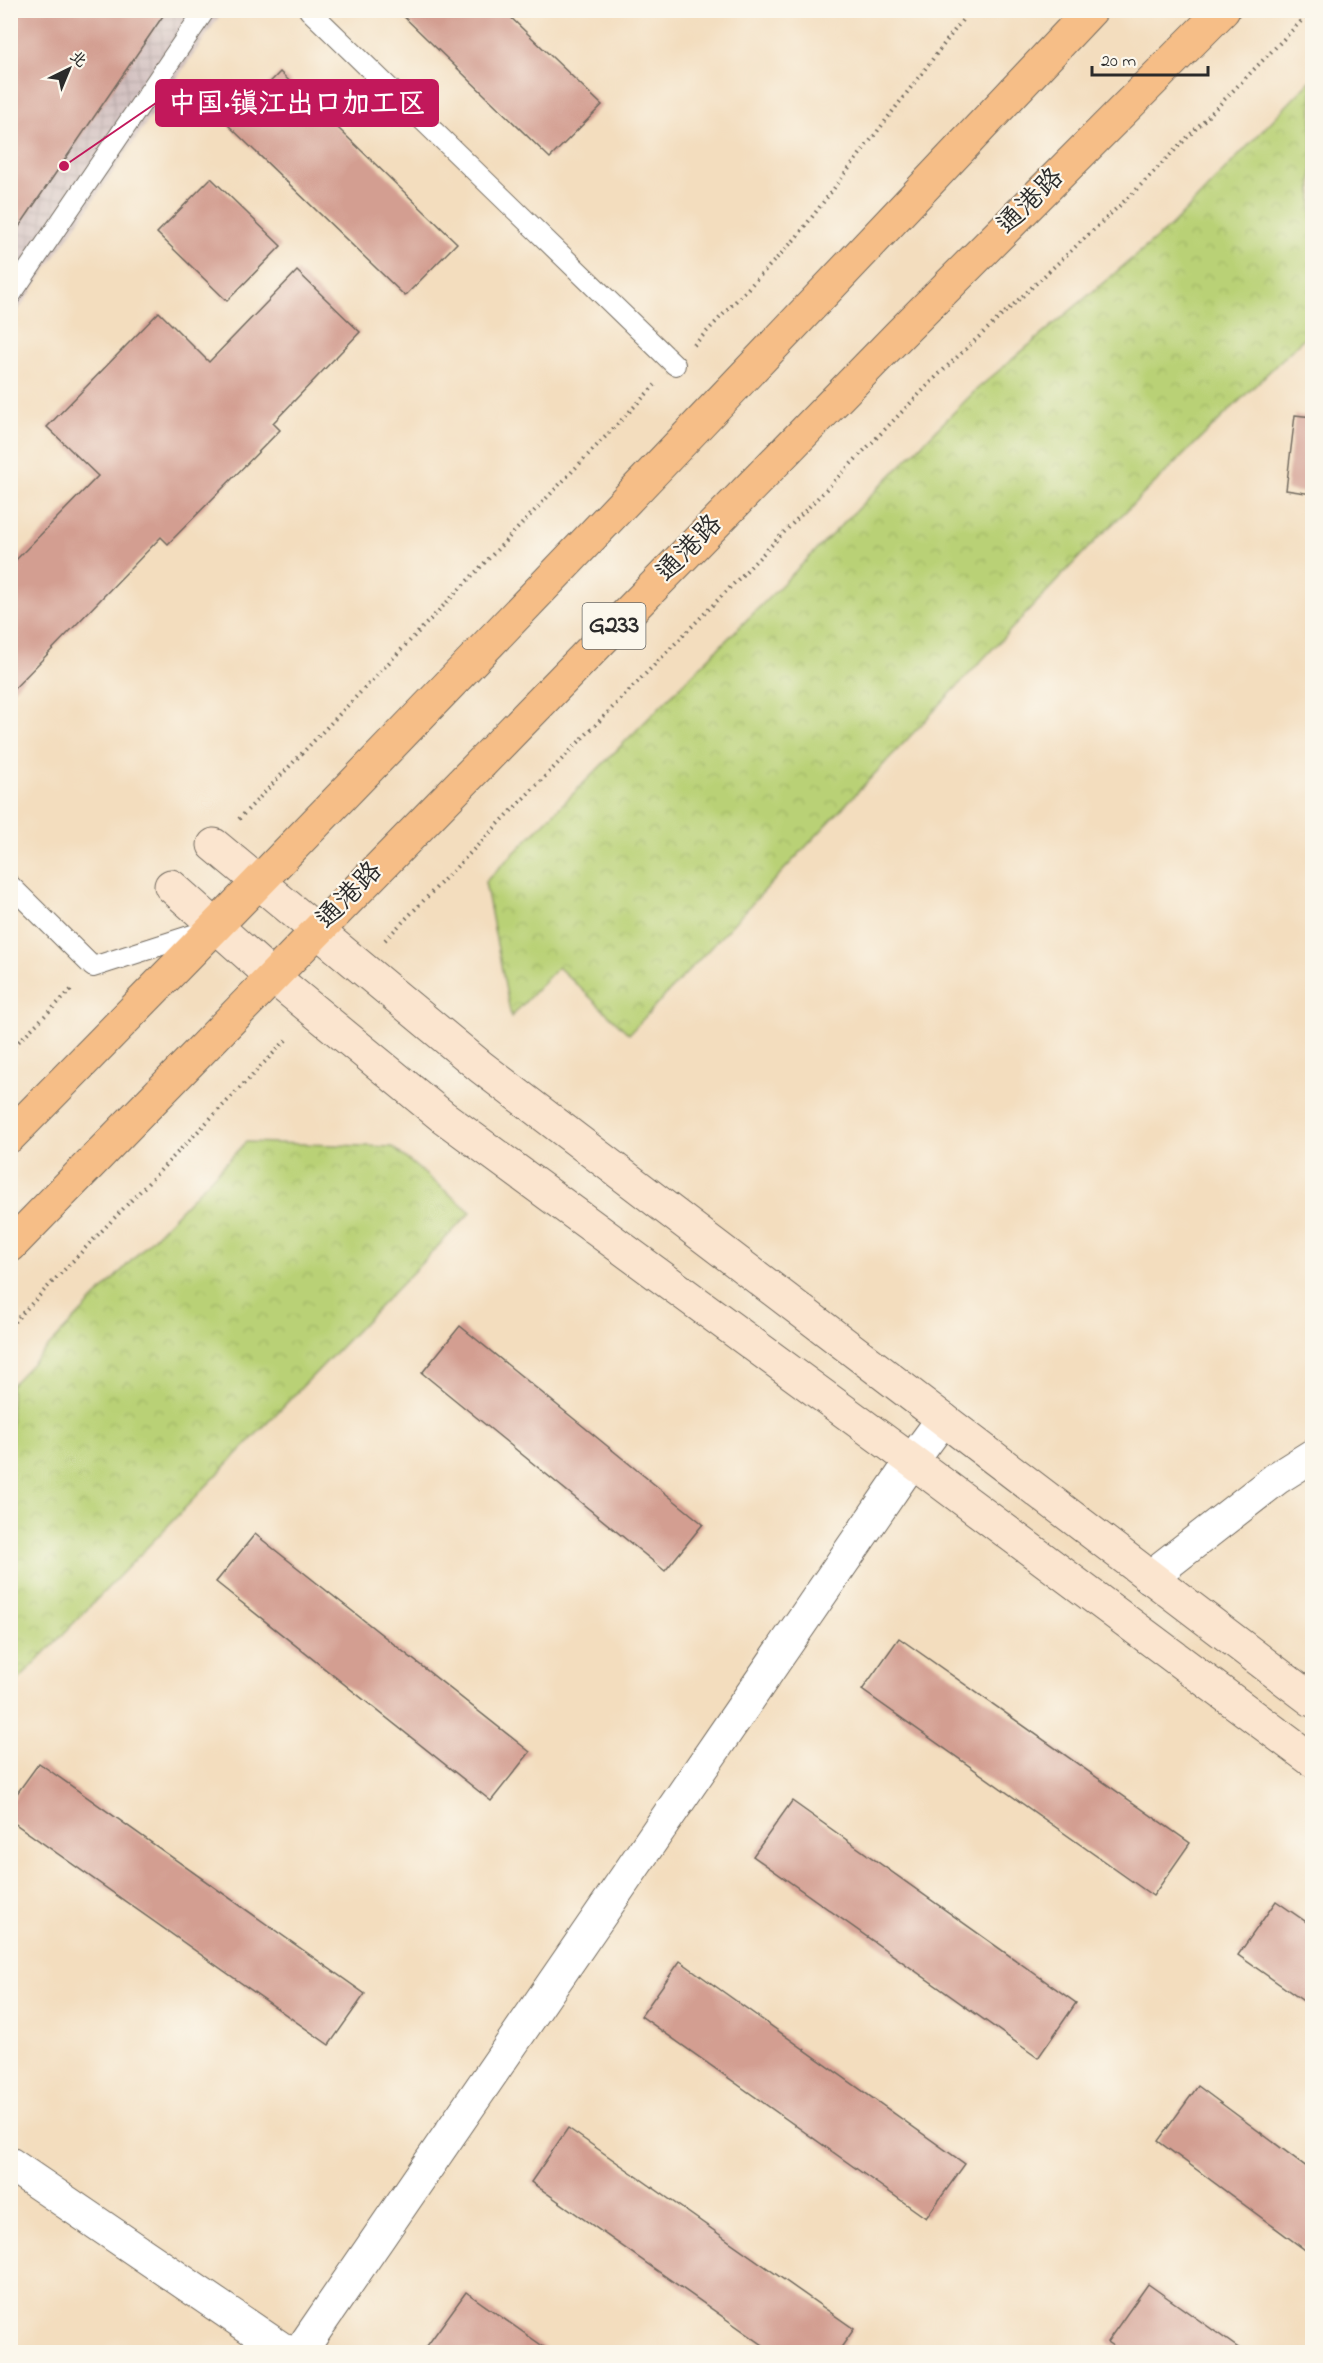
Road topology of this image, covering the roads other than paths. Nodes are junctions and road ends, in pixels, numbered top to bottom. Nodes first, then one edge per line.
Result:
1 (205, 10) edge
2 (309, 10) edge
3 (1091, 10) edge
4 (1223, 10) edge
5 (10, 296) edge
6 (675, 365) road end
7 (214, 845) road end
8 (259, 883) junction
9 (10, 885) edge
10 (171, 886) dead end
11 (216, 927) junction
12 (317, 931) junction
13 (273, 977) junction
14 (10, 1136) edge
15 (10, 1246) edge
16 (943, 1419) junction
17 (1312, 1456) edge
18 (912, 1461) junction
19 (1150, 1577) junction
20 (1312, 1700) edge
21 (1312, 1760) edge
22 (10, 2164) edge
23 (286, 2352) edge
24 (300, 2352) edge

1 - 5 lane
2 - 6 lane
3 - 8 highway, G233
4 - 12 highway, 通港路 / G233
7 - 8 main road
8 - 11 highway, G233
8 - 12 main road
9 - 11 lane
10 - 11 main road
11 - 13 main road
11 - 14 highway, G233
12 - 13 highway, 通港路 / G233
12 - 16 main road
13 - 15 highway, 通港路 / G233
13 - 18 main road
16 - 18 street
16 - 19 main road
17 - 19 street
18 - 21 main road
18 - 24 street
19 - 20 main road
22 - 23 street

